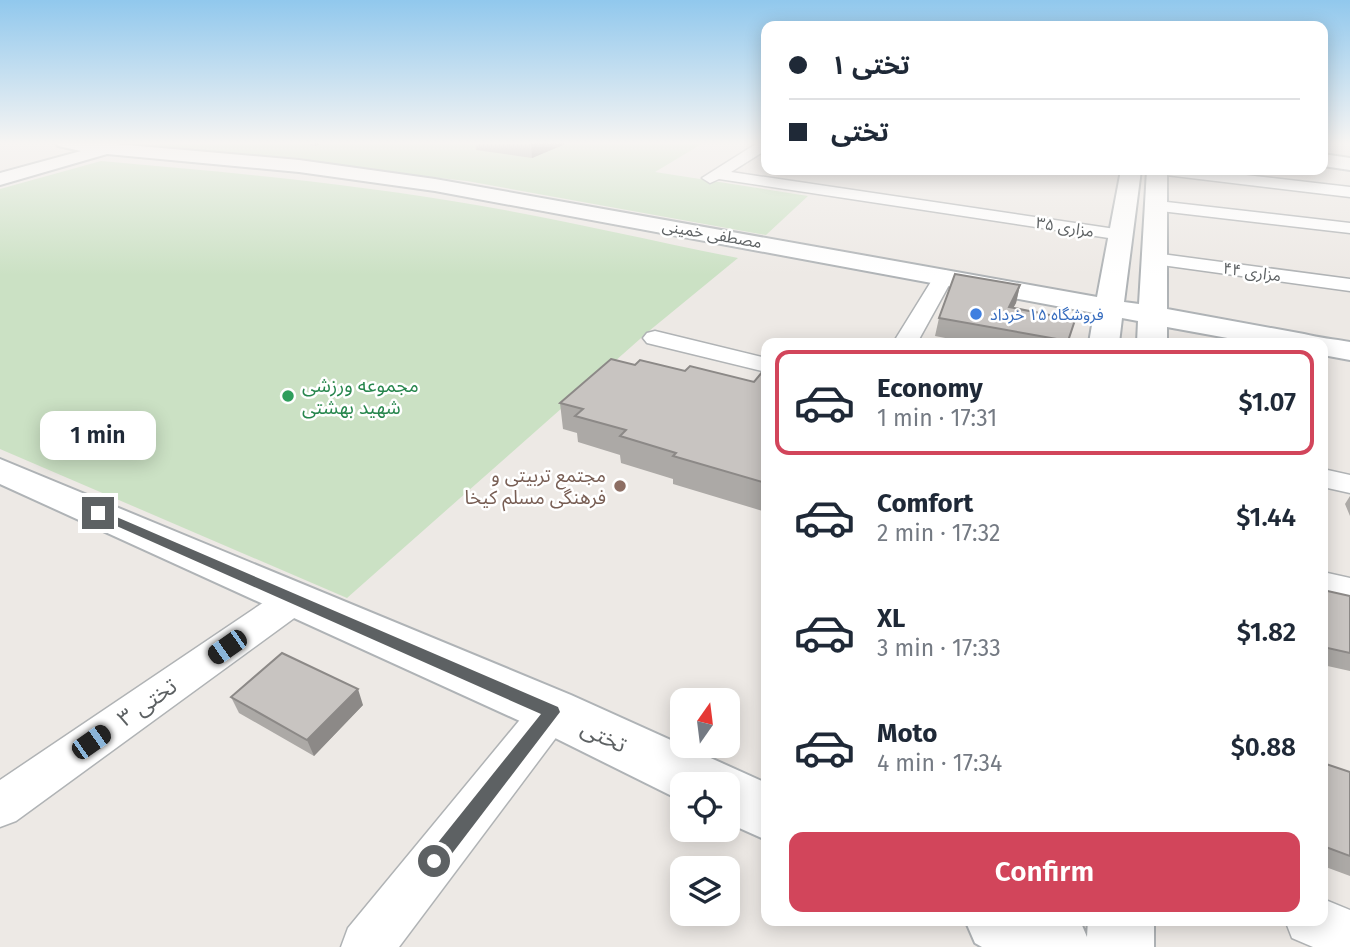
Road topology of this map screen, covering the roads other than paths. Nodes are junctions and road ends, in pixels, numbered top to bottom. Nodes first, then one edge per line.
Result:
1 (442, 186) edge
2 (791, 186) edge
3 (818, 186) edge
4 (1129, 186) edge
5 (1157, 186) edge
6 (1297, 186) edge
7 (815, 189) junction
8 (1350, 192) edge
9 (1158, 206) junction
10 (1342, 227) edge
11 (1122, 235) junction
12 (1154, 259) junction
13 (944, 276) junction
14 (1350, 285) edge
15 (1111, 307) junction
16 (1152, 329) edge
17 (655, 338) dead end
18 (908, 338) edge
19 (1105, 338) edge
20 (1250, 338) edge
21 (1328, 347) edge
22 (1350, 351) edge
23 (761, 364) edge
24 (0, 470) edge
25 (1328, 479) edge
26 (1350, 484) edge
27 (1328, 585) edge
28 (1350, 591) edge
29 (295, 599) junction
30 (552, 712) junction
31 (681, 772) edge
32 (740, 800) edge
33 (0, 806) edge
34 (761, 810) edge
35 (1121, 926) edge
36 (1325, 926) edge
37 (1350, 936) edge
38 (367, 947) edge
39 (1120, 947) edge

1 - 13 main road, مصطفی خمینی
2 - 7 street, مزاری ۳۵
3 - 7 street
4 - 11 main road
5 - 9 main road
6 - 8 street
7 - 11 street, مزاری ۳۵
9 - 10 street
9 - 12 main road
11 - 15 main road
12 - 14 street, مزاری ۴۴
12 - 16 main road
13 - 15 main road, مصطفی خمینی
13 - 18 street
15 - 16 main road, مصطفی خمینی
15 - 19 main road
16 - 20 main road, مصطفی خمینی
17 - 23 street
21 - 22 main road
24 - 29 main road, تختی
25 - 26 street
27 - 28 street
29 - 30 main road, تختی
29 - 33 street, تختی ۳
30 - 31 main road, تختی
30 - 38 street
32 - 34 main road
35 - 39 main road
36 - 37 street

